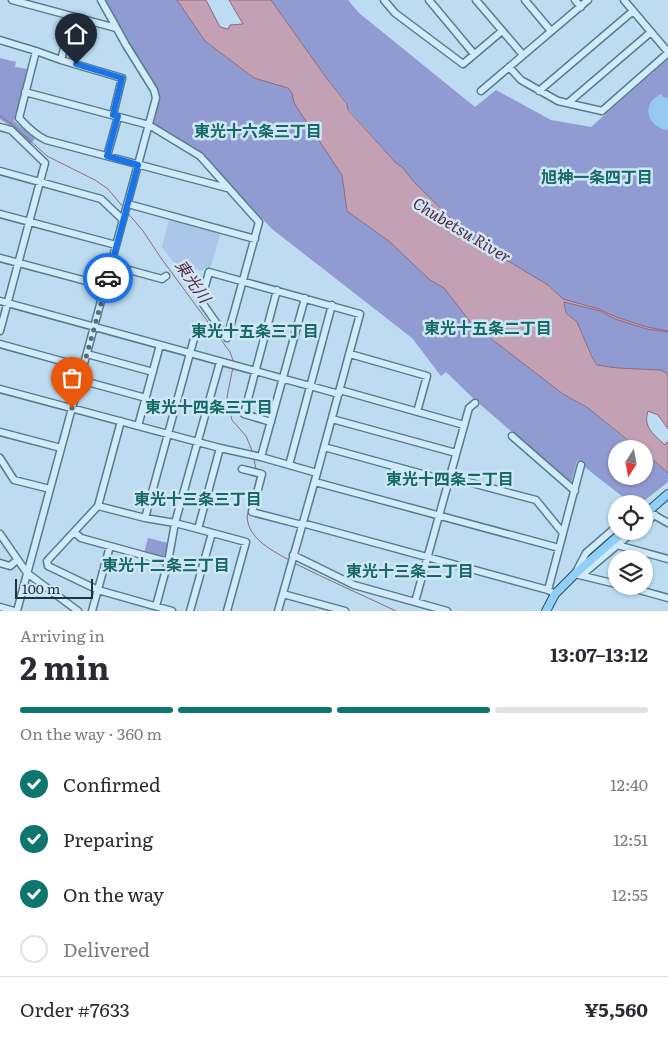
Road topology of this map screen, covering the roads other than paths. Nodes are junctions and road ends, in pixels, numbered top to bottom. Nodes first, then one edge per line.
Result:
1 (12, 0) edge
2 (101, 0) edge
3 (384, 0) edge
4 (429, 0) edge
5 (476, 0) edge
6 (525, 0) edge
7 (575, 0) edge
8 (588, 0) edge
9 (624, 0) edge
10 (581, 7) junction
11 (633, 11) junction
12 (72, 17) junction
13 (116, 28) junction
14 (502, 31) junction
15 (551, 31) junction
16 (651, 32) junction
17 (0, 40) edge
18 (36, 50) junction
19 (668, 52) edge
20 (474, 54) junction
21 (523, 55) junction
22 (61, 60) junction
23 (509, 66) junction
24 (481, 91) dead end
25 (539, 91) junction
26 (25, 92) junction
27 (568, 103) junction
28 (115, 116) junction
29 (149, 125) junction
30 (0, 127) edge
31 (107, 156) junction
32 (138, 165) junction
33 (0, 171) edge
34 (41, 182) junction
35 (228, 189) junction
36 (127, 206) junction
37 (0, 214) edge
38 (124, 217) junction
39 (30, 222) junction
40 (255, 239) junction
41 (116, 245) junction
42 (0, 258) edge
43 (18, 263) junction
44 (111, 265) junction
45 (166, 276) dead end
46 (243, 281) junction
47 (105, 286) junction
48 (277, 290) junction
49 (305, 298) junction
50 (0, 301) edge
51 (8, 303) junction
52 (332, 305) junction
53 (94, 326) junction
54 (0, 331) edge
55 (195, 335) dead end
56 (0, 344) edge
57 (160, 345) junction
58 (190, 353) junction
59 (87, 354) junction
60 (350, 354) junction
61 (223, 363) junction
62 (83, 367) junction
63 (255, 371) junction
64 (153, 372) junction
65 (283, 379) junction
66 (80, 380) junction
67 (310, 386) junction
68 (0, 389) edge
69 (339, 392) junction
70 (146, 398) junction
71 (475, 403) dead end
72 (72, 408) junction
73 (417, 412) junction
74 (332, 419) junction
75 (121, 422) junction
76 (271, 422) junction
77 (464, 425) junction
78 (138, 426) junction
79 (0, 432) edge
80 (168, 434) junction
81 (512, 436) dead end
82 (198, 442) junction
83 (324, 447) junction
84 (61, 448) junction
85 (220, 448) junction
86 (456, 453) junction
87 (257, 456) junction
88 (0, 458) edge
89 (289, 465) junction
90 (581, 466) dead end
91 (242, 469) dead end
92 (317, 473) junction
93 (448, 479) junction
94 (315, 482) junction
95 (50, 489) junction
96 (575, 491) junction
97 (668, 494) edge
98 (653, 505) edge
99 (98, 506) junction
100 (438, 515) junction
101 (653, 517) edge
102 (145, 518) junction
103 (175, 523) junction
104 (668, 523) edge
105 (302, 524) junction
106 (198, 529) junction
107 (74, 532) junction
108 (212, 533) junction
109 (563, 533) junction
110 (0, 534) edge
111 (608, 534) edge
112 (614, 540) edge
113 (623, 540) edge
114 (617, 545) junction
115 (110, 546) junction
116 (559, 548) junction
117 (427, 556) junction
118 (292, 559) junction
119 (668, 559) edge
120 (17, 560) junction
121 (168, 562) junction
122 (0, 563) edge
123 (26, 573) junction
124 (578, 574) junction
125 (608, 582) edge
126 (98, 590) junction
127 (548, 590) junction
128 (283, 594) junction
129 (555, 594) junction
130 (653, 594) edge
131 (668, 598) edge
132 (414, 602) junction
133 (156, 606) junction
134 (0, 607) edge
135 (548, 610) edge
136 (15, 611) edge
137 (78, 611) edge
138 (92, 611) edge
139 (172, 611) edge
140 (190, 611) edge
141 (227, 611) edge
142 (278, 611) edge
143 (345, 611) edge
144 (447, 611) edge

1 - 12 street
2 - 13 street
3 - 20 street
4 - 20 street
5 - 14 street
6 - 15 street
7 - 10 street
8 - 10 street
9 - 11 street
10 - 15 street
11 - 16 street
11 - 25 street
12 - 13 street
12 - 22 street
13 - 29 street
14 - 20 street
14 - 21 street
15 - 21 street
16 - 19 street
16 - 27 street
17 - 18 street
18 - 22 street
18 - 26 street
19 - 27 street
21 - 23 street
22 - 28 street
23 - 24 street
23 - 25 street
25 - 27 street
26 - 28 street
26 - 31 street
28 - 29 street
28 - 31 street
29 - 32 street
29 - 35 street
30 - 34 street
31 - 32 street
32 - 35 street
32 - 36 street
33 - 34 street
34 - 38 street
34 - 39 street
35 - 40 street
36 - 38 street
36 - 40 street
37 - 39 street
38 - 41 street
39 - 41 street
39 - 43 street
40 - 46 street
41 - 44 street
42 - 43 street
43 - 47 street
43 - 51 street
44 - 45 street
44 - 47 street
46 - 46 street
46 - 48 street
47 - 53 street
48 - 49 street
48 - 63 street
49 - 52 street
49 - 65 street
50 - 51 street
51 - 53 street
51 - 54 street
52 - 60 street
52 - 67 street
53 - 57 street
53 - 59 street
55 - 58 street
56 - 62 street
57 - 58 street
57 - 64 street
58 - 61 street
58 - 80 street
59 - 62 street
59 - 64 street
60 - 69 street
60 - 73 street
61 - 63 street
61 - 82 street
62 - 66 street
63 - 65 street
63 - 76 street
64 - 70 street
65 - 67 street
65 - 76 street
66 - 70 street
66 - 72 street
67 - 69 street
67 - 89 street
68 - 72 street
69 - 73 street
69 - 74 street
70 - 78 street
71 - 77 street
72 - 75 street
72 - 84 street
73 - 77 street
74 - 83 street
74 - 86 street
75 - 78 street
75 - 99 street
76 - 87 street
77 - 86 street
78 - 80 street
79 - 84 street
80 - 82 street
80 - 102 street
81 - 96 street
82 - 85 street
82 - 103 street
83 - 92 street
83 - 93 street
84 - 95 street
85 - 87 street
85 - 106 street
86 - 93 street
87 - 89 street
88 - 95 street
89 - 92 street
90 - 96 street
91 - 105 street
92 - 94 street
93 - 100 street
93 - 109 street
94 - 100 street
94 - 105 street
95 - 123 street
96 - 109 street
97 - 98 main road
99 - 102 street
99 - 107 street
100 - 116 street
100 - 117 street
101 - 104 street
102 - 103 street
103 - 106 street
103 - 121 street
105 - 117 street
105 - 118 street
106 - 108 street
107 - 115 street
107 - 126 street
108 - 140 street
108 - 141 street
109 - 116 street
110 - 120 street
111 - 124 street
112 - 124 main road
113 - 114 street
114 - 119 street
114 - 124 street
115 - 121 street
115 - 126 street
116 - 127 street
117 - 127 street
117 - 132 street
118 - 128 street
118 - 132 street
120 - 122 street
120 - 123 street
121 - 133 street
123 - 136 street
123 - 137 street
124 - 125 street
124 - 129 main road
126 - 133 street
126 - 138 street
127 - 129 street
128 - 142 street
128 - 143 street
129 - 135 main road
130 - 131 street
132 - 144 street
133 - 139 street
134 - 136 street

